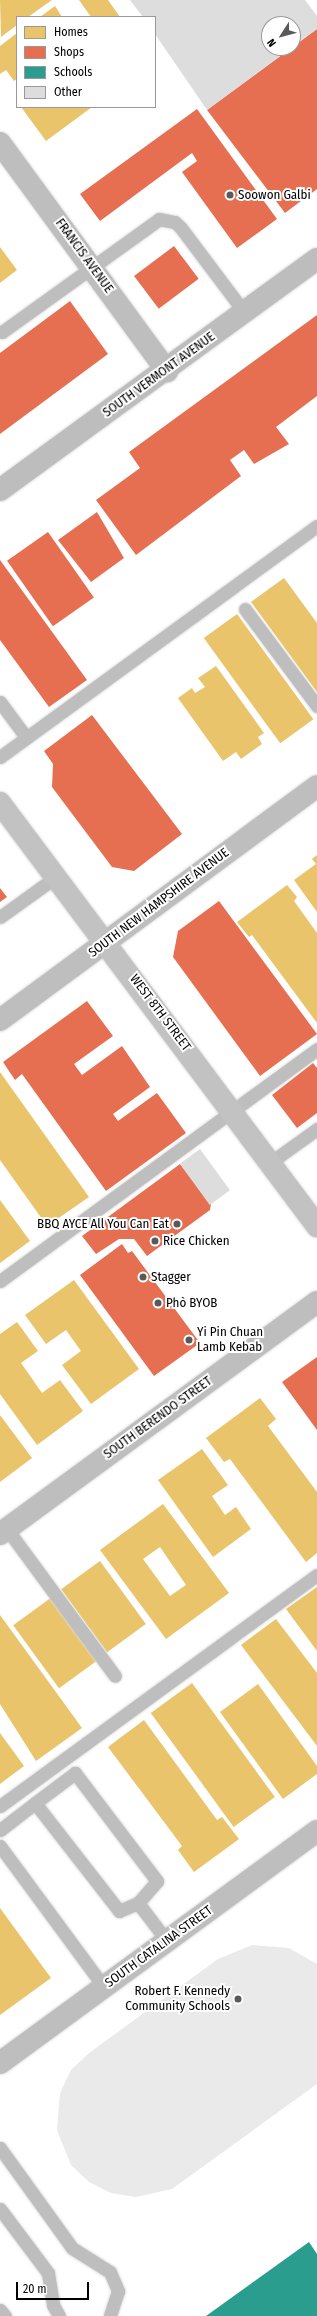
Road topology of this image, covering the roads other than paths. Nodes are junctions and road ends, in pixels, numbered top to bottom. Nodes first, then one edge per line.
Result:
1 (0, 143) edge
2 (317, 259) edge
3 (92, 266) junction
4 (244, 312) junction
5 (2, 332) dead end
6 (167, 371) junction
7 (0, 490) edge
8 (317, 526) edge
9 (245, 609) dead end
10 (0, 702) edge
11 (317, 706) edge
12 (26, 737) junction
13 (0, 757) edge
14 (317, 786) edge
15 (0, 805) edge
16 (57, 876) junction
17 (0, 917) edge
18 (107, 942) junction
19 (0, 1019) edge
20 (317, 1050) edge
21 (233, 1111) junction
22 (317, 1129) edge
23 (271, 1162) junction
24 (317, 1226) edge
25 (0, 1281) edge
26 (317, 1302) edge
27 (3, 1532) edge
28 (317, 1575) edge
29 (115, 1676) dead end
30 (35, 1803) junction
31 (0, 1806) edge
32 (0, 1830) edge
33 (317, 1832) edge
34 (0, 1846) edge
35 (138, 1903) junction
36 (167, 1941) junction
37 (104, 1987) junction
38 (0, 2062) edge
39 (0, 2148) edge
40 (0, 2209) edge
41 (0, 2310) edge
42 (5, 2316) edge
43 (59, 2316) edge
44 (110, 2316) edge

1 - 3 street, FRANCIS AVENUE
2 - 4 main road, SOUTH VERMONT AVENUE
3 - 4 lane
3 - 5 lane
3 - 6 street, FRANCIS AVENUE
4 - 6 main road, SOUTH VERMONT AVENUE
6 - 7 main road, SOUTH VERMONT AVENUE
8 - 12 lane
9 - 11 lane
10 - 12 lane
12 - 13 lane
14 - 18 street, SOUTH NEW HAMPSHIRE AVENUE
15 - 16 main road, WEST 8TH STREET
16 - 17 lane
16 - 18 main road, WEST 8TH STREET
18 - 19 street, SOUTH NEW HAMPSHIRE AVENUE
18 - 21 main road, WEST 8TH STREET
20 - 21 lane
21 - 23 main road, WEST 8TH STREET
21 - 25 lane
22 - 23 lane
23 - 24 main road, WEST 8TH STREET
26 - 27 street, SOUTH BERENDO STREET
27 - 29 lane
28 - 31 lane
30 - 32 lane
30 - 35 lane
30 - 35 lane
33 - 36 street, SOUTH CATALINA STREET
34 - 37 lane
35 - 36 lane
36 - 37 street, SOUTH CATALINA STREET
37 - 38 street, SOUTH CATALINA STREET
39 - 44 lane
40 - 43 lane
41 - 42 lane

